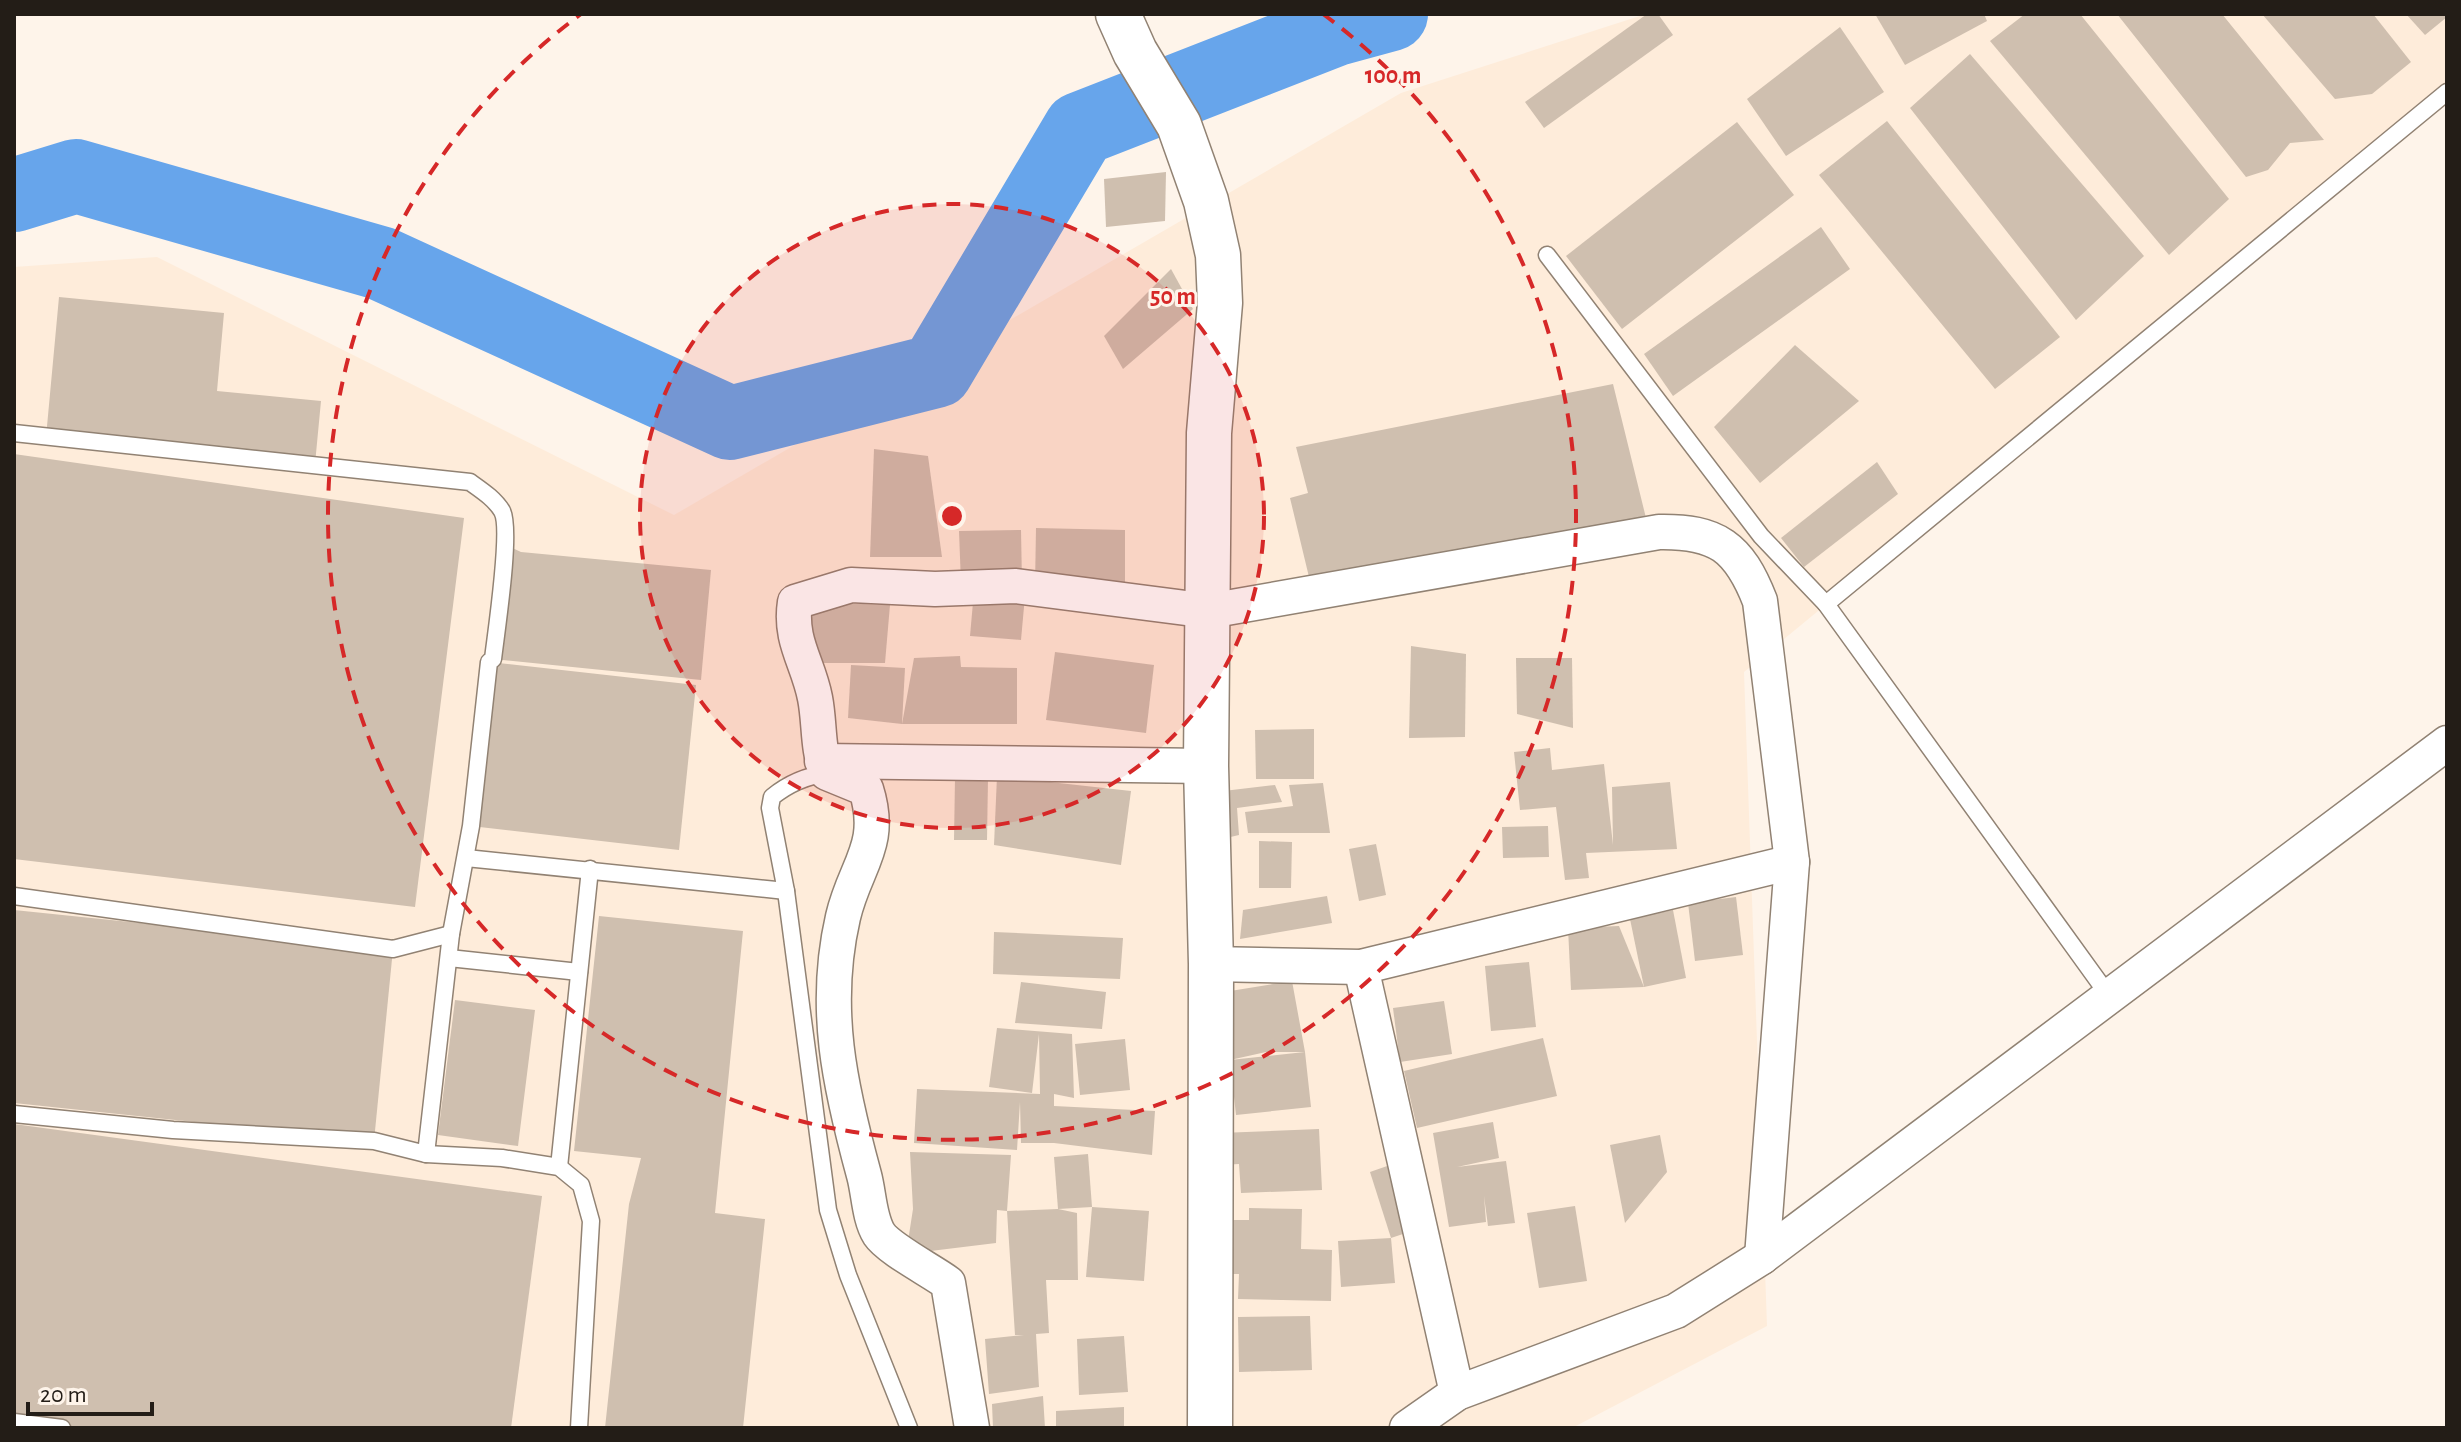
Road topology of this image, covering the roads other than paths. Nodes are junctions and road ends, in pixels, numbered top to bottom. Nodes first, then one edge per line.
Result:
1 (1126, 33) edge
2 (2447, 92) edge
3 (1547, 255) dead end
4 (14, 433) edge
5 (1826, 604) junction
6 (1209, 611) junction
7 (2447, 743) edge
8 (1206, 766) junction
9 (824, 767) junction
10 (466, 858) junction
11 (1792, 862) junction
12 (590, 869) junction
13 (786, 891) junction
14 (14, 896) edge
15 (451, 934) junction
16 (449, 958) junction
17 (1211, 964) junction
18 (1361, 967) junction
19 (579, 972) junction
20 (2109, 996) junction
21 (14, 1114) edge
22 (426, 1154) junction
23 (559, 1167) junction
24 (1762, 1257) junction
25 (1457, 1393) junction
26 (14, 1422) edge
27 (62, 1428) edge
28 (579, 1428) edge
29 (909, 1428) edge
30 (972, 1428) edge
31 (1210, 1428) edge
32 (1407, 1428) edge

1 - 6 street
2 - 5 lane
3 - 5 lane
4 - 10 lane
5 - 20 lane
6 - 8 street
6 - 9 street
6 - 11 street
7 - 20 street
8 - 9 street
8 - 17 street
9 - 13 lane
9 - 30 street
10 - 12 lane
10 - 15 lane
11 - 18 street
11 - 24 street
12 - 13 lane
12 - 19 lane
13 - 29 lane
14 - 15 lane
15 - 16 lane
16 - 19 lane
16 - 22 lane
17 - 18 street
17 - 31 street
18 - 25 street
19 - 23 lane
20 - 24 street
21 - 22 lane
22 - 23 lane
23 - 28 lane
24 - 25 street
25 - 32 street
26 - 27 lane

